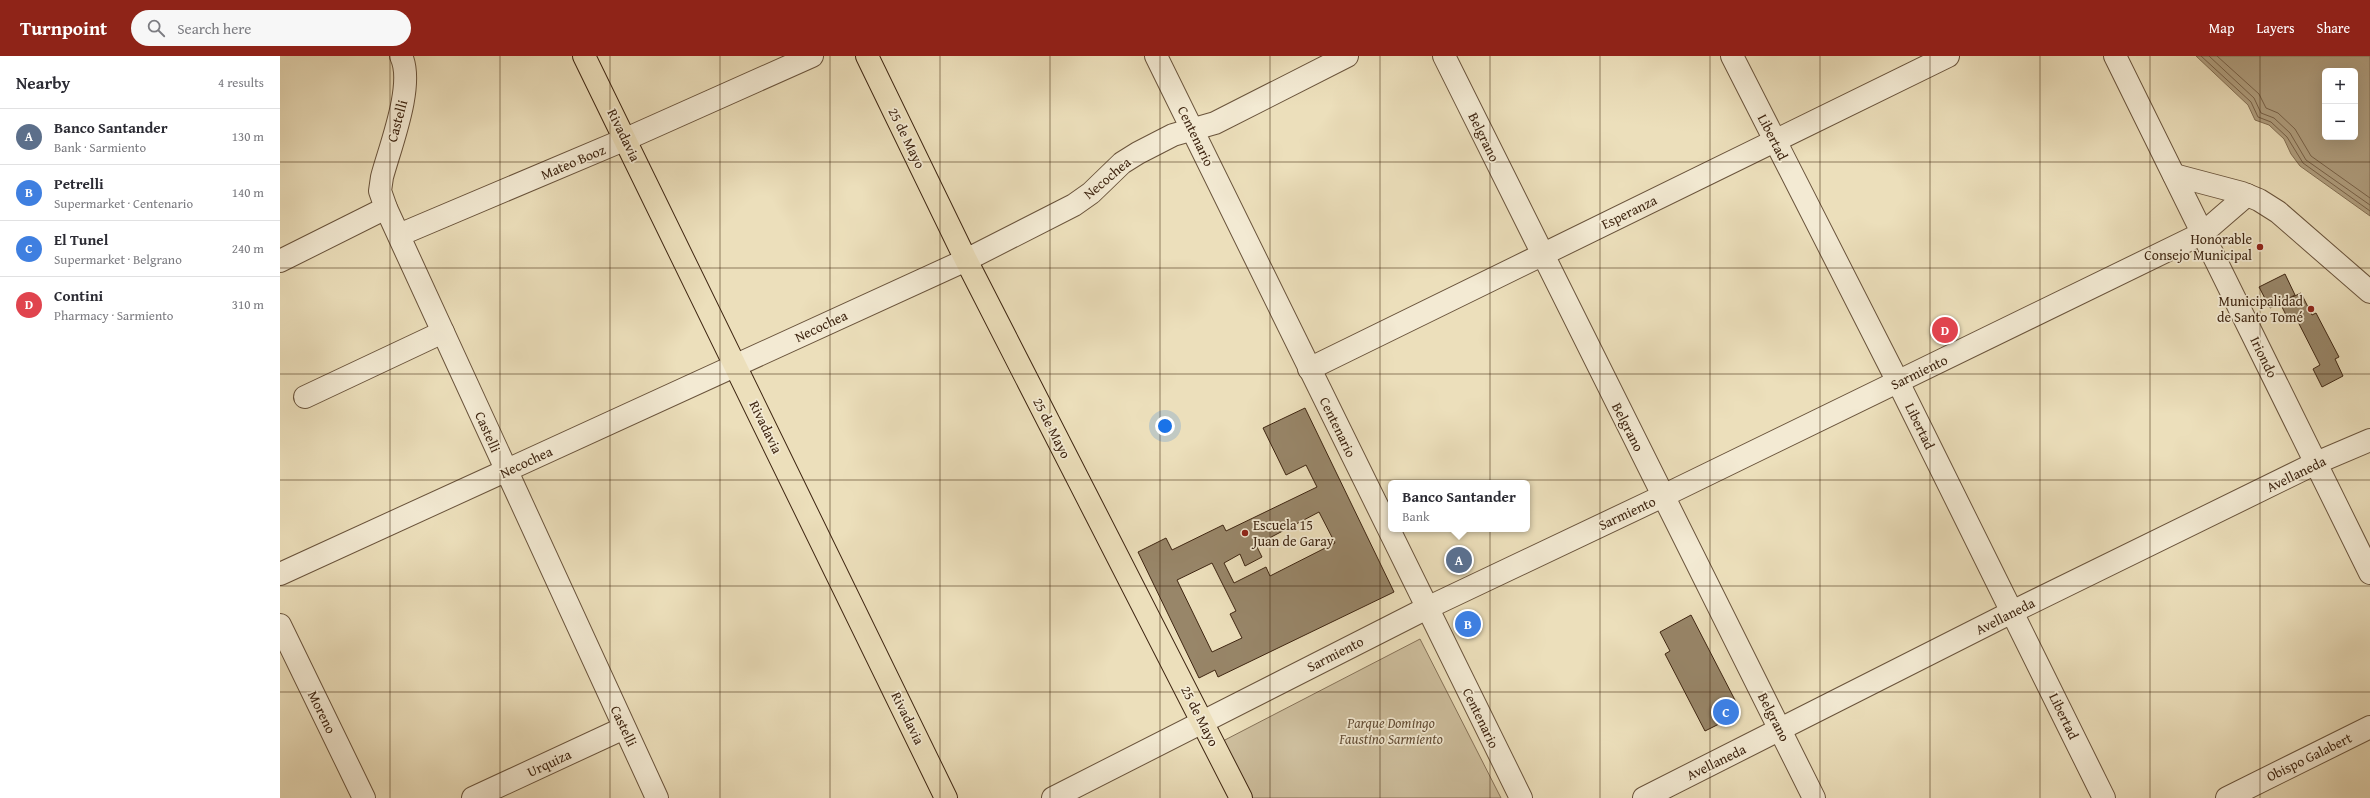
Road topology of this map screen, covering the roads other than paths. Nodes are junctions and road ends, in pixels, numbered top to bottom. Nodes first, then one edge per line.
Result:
1 (401, 56) edge
2 (584, 56) edge
3 (812, 56) edge
4 (867, 56) edge
5 (1156, 56) edge
6 (1347, 56) edge
7 (1444, 56) edge
8 (1732, 56) edge
9 (1948, 56) edge
10 (2115, 56) edge
11 (1193, 130) junction
12 (626, 139) junction
13 (1775, 140) junction
14 (2174, 175) junction
15 (2247, 195) junction
16 (386, 208) junction
17 (2203, 233) junction
18 (399, 235) junction
19 (1542, 255) junction
20 (966, 260) junction
21 (280, 261) edge
22 (2370, 292) edge
23 (443, 332) junction
24 (736, 365) junction
25 (1309, 369) junction
26 (1898, 382) junction
27 (305, 397) dead end
28 (2370, 440) edge
29 (2316, 464) junction
30 (506, 471) junction
31 (1663, 496) junction
32 (1388, 529) edge
33 (1389, 532) edge
34 (2370, 573) edge
35 (280, 574) edge
36 (1427, 608) junction
37 (2012, 612) junction
38 (280, 625) edge
39 (1203, 721) junction
40 (624, 728) junction
41 (2370, 728) edge
42 (1780, 730) junction
43 (364, 798) edge
44 (473, 798) edge
45 (658, 798) edge
46 (946, 798) edge
47 (1053, 798) edge
48 (1241, 798) edge
49 (1521, 798) edge
50 (1644, 798) edge
51 (1814, 798) edge
52 (2104, 798) edge
53 (2227, 798) edge

1 - 16 street, Castelli
2 - 12 main road, Rivadavia
3 - 12 street, Mateo Booz
4 - 20 main road, 25 de Mayo
5 - 11 street, Centenario
6 - 11 street, Necochea
7 - 19 street, Belgrano
8 - 13 street, Libertad
9 - 13 street, Esperanza
10 - 14 street, Iriondo
11 - 20 street, Necochea
11 - 25 street, Centenario
12 - 18 street, Mateo Booz
12 - 24 main road, Rivadavia
13 - 19 street, Esperanza
13 - 26 street, Libertad
14 - 15 street
14 - 17 street, Iriondo
15 - 17 street, Sarmiento
15 - 22 street
16 - 18 street, Castelli
16 - 21 street
17 - 26 street, Sarmiento
17 - 29 street, Iriondo
18 - 23 street, Castelli
19 - 25 street, Esperanza
19 - 31 street, Belgrano
20 - 24 street, Necochea
20 - 39 main road, 25 de Mayo
23 - 27 street
23 - 30 street, Castelli
24 - 30 street, Necochea
24 - 46 main road, Rivadavia
25 - 32 street, Centenario
26 - 31 street, Sarmiento
26 - 37 street, Libertad
28 - 29 street, Avellaneda
29 - 34 street, Iriondo
29 - 37 street, Avellaneda
30 - 35 street, Necochea
30 - 40 street, Castelli
31 - 36 street, Sarmiento
31 - 42 street, Belgrano
33 - 36 street, Centenario
36 - 39 street, Sarmiento
36 - 49 street, Centenario
37 - 42 street, Avellaneda
37 - 52 street, Libertad
38 - 43 street, Moreno
39 - 47 street, Sarmiento
39 - 48 main road, 25 de Mayo
40 - 44 street, Urquiza
40 - 45 street, Castelli
41 - 53 street, Obispo Galabert
42 - 50 street, Avellaneda
42 - 51 street, Belgrano

